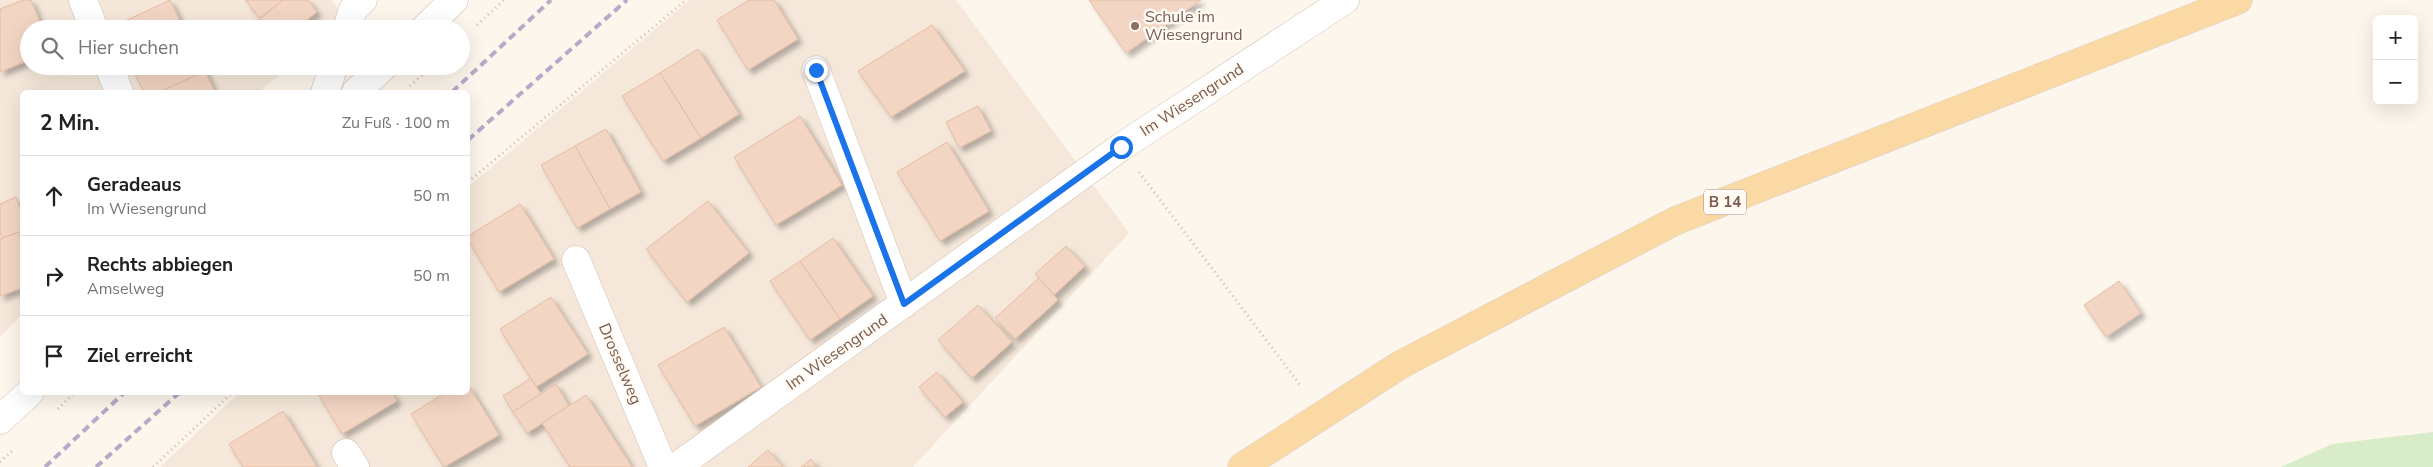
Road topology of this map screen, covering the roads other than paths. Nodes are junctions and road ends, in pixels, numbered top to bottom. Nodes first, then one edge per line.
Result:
1 (364, 0) edge
2 (454, 0) edge
3 (1345, 0) edge
4 (2238, 0) edge
5 (85, 1) edge
6 (91, 20) edge
7 (350, 20) edge
8 (433, 20) edge
9 (816, 70) dead end
10 (112, 75) edge
11 (331, 75) edge
12 (374, 75) edge
13 (118, 90) edge
14 (326, 90) edge
15 (358, 90) edge
16 (576, 260) dead end
17 (904, 304) junction
18 (27, 395) edge
19 (0, 420) edge
20 (663, 467) edge
21 (676, 467) edge
22 (1242, 467) edge

1 - 7 street
2 - 8 street
3 - 17 street, Im Wiesengrund
4 - 22 main road, B 14
5 - 6 street
9 - 17 street
10 - 13 street
11 - 14 street
12 - 15 street
16 - 20 street, Drosselweg
17 - 21 street, Im Wiesengrund
18 - 19 street

